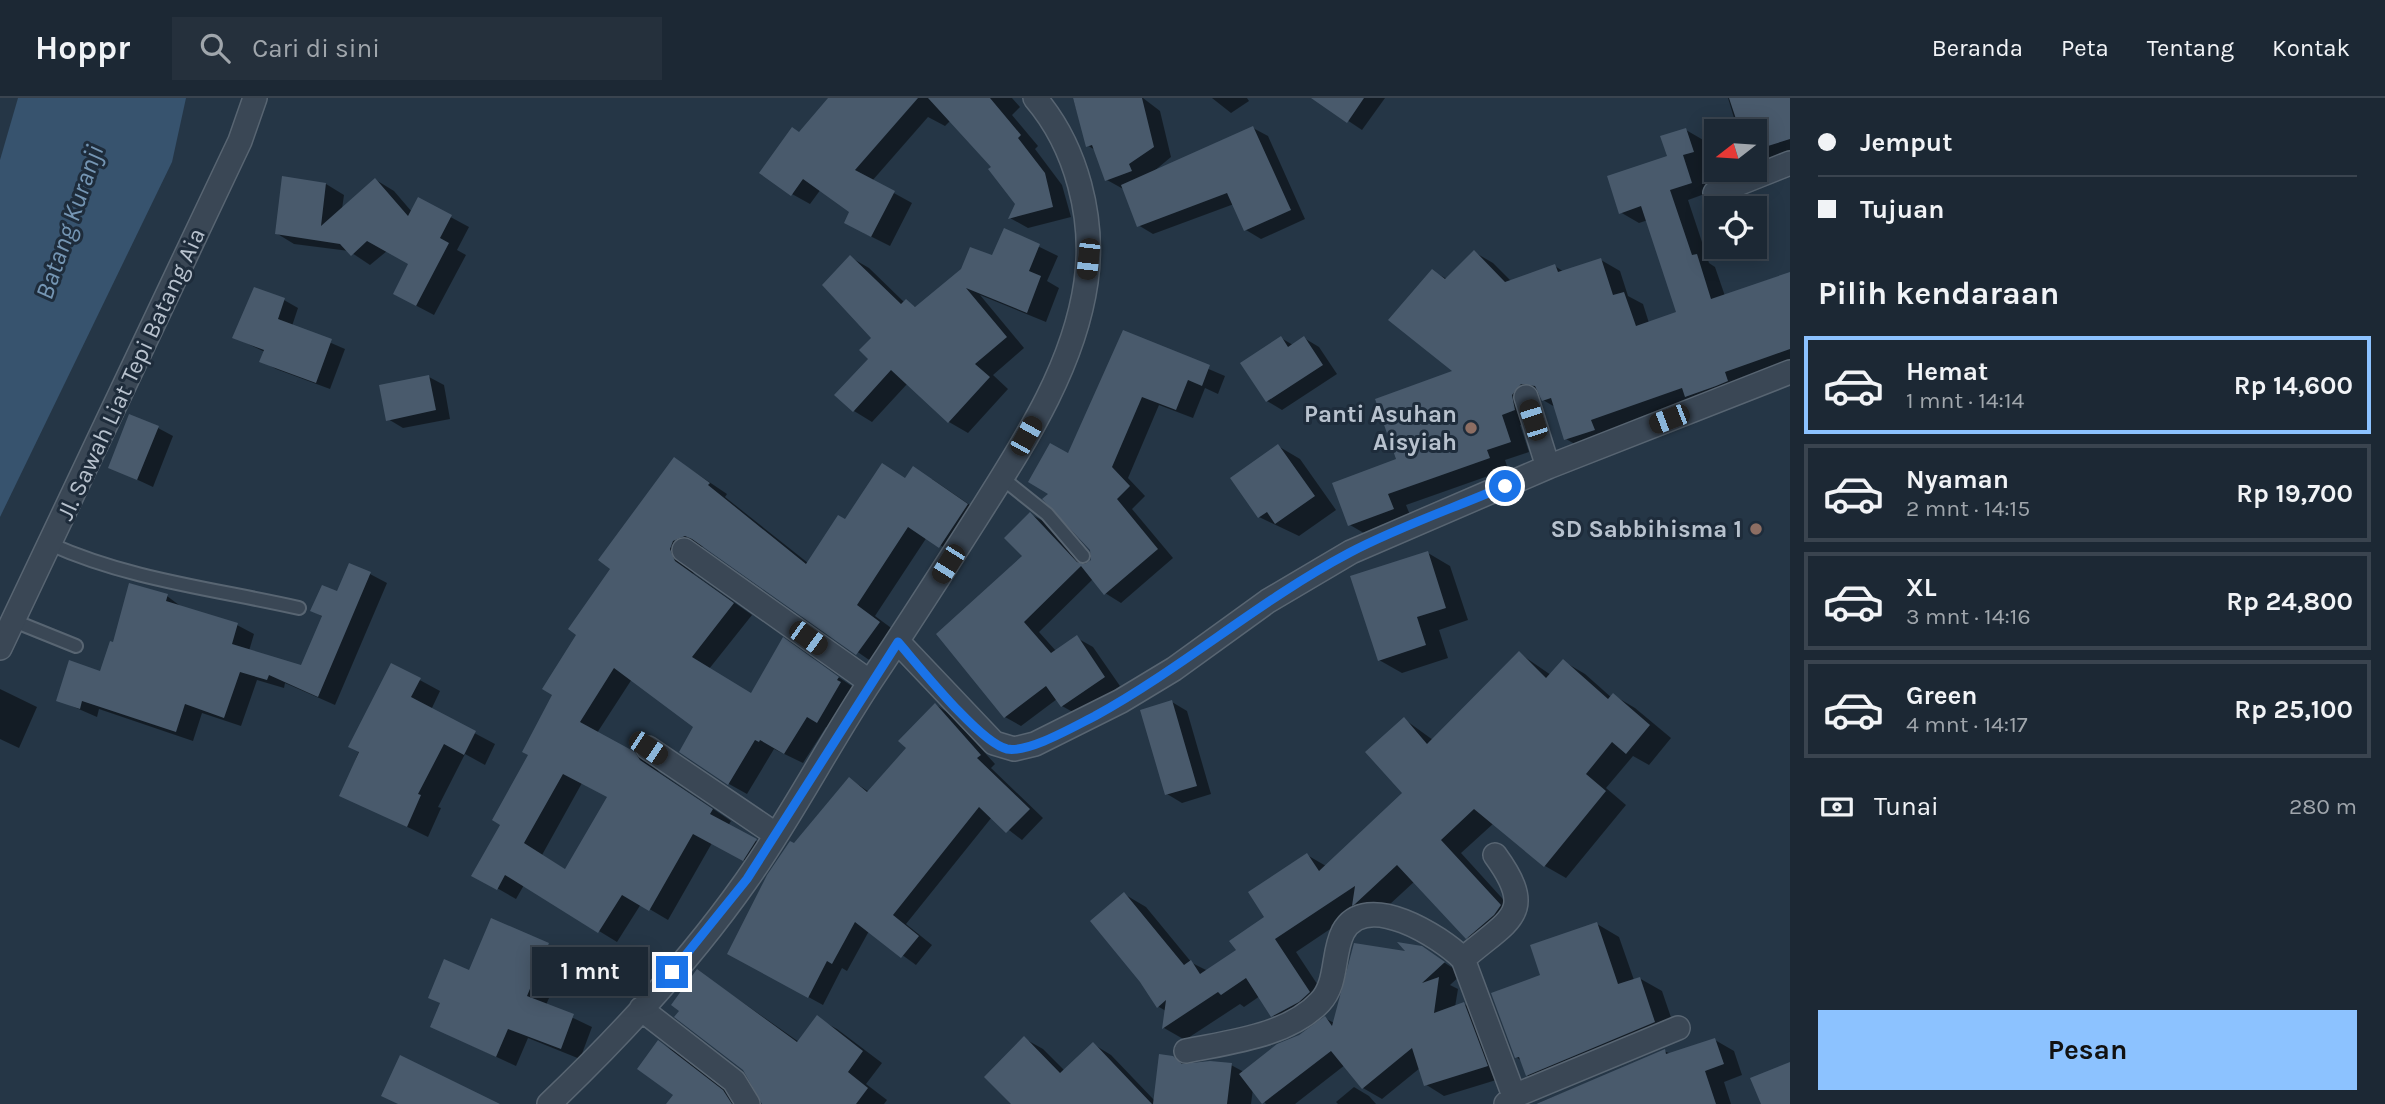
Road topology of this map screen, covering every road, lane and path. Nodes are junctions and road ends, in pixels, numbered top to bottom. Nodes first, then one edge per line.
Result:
1 (255, 98) edge
2 (1035, 98) edge
3 (1790, 163) edge
4 (1714, 193) dead end
5 (1790, 372) edge
6 (1526, 397) dead end
7 (1548, 467) junction
8 (1002, 478) junction
9 (50, 544) junction
10 (684, 550) dead end
11 (1083, 556) dead end
12 (299, 608) dead end
13 (14, 621) junction
14 (898, 642) junction
15 (76, 646) dead end
16 (0, 648) edge
17 (870, 682) junction
18 (648, 748) dead end
19 (775, 834) junction
20 (1495, 855) dead end
21 (1463, 959) junction
22 (641, 1009) junction
23 (1678, 1028) dead end
24 (1186, 1051) dead end
25 (1510, 1100) edge
26 (549, 1104) edge
27 (748, 1104) edge

1 - 9 street, Jl. Sawah Liat Tepi Batang Aia
2 - 8 street
3 - 4 street
5 - 7 street
6 - 7 street
7 - 14 street
8 - 11 lane
8 - 14 street
9 - 12 lane
9 - 13 street, Jl. Sawah Liat Tepi Batang Aia
10 - 17 street
13 - 15 lane
13 - 16 street, Jl. Sawah Liat Tepi Batang Aia
14 - 17 street
17 - 19 street
18 - 19 street
19 - 22 street
20 - 21 street
21 - 24 street
21 - 25 street
22 - 26 street
22 - 27 street
23 - 25 street

